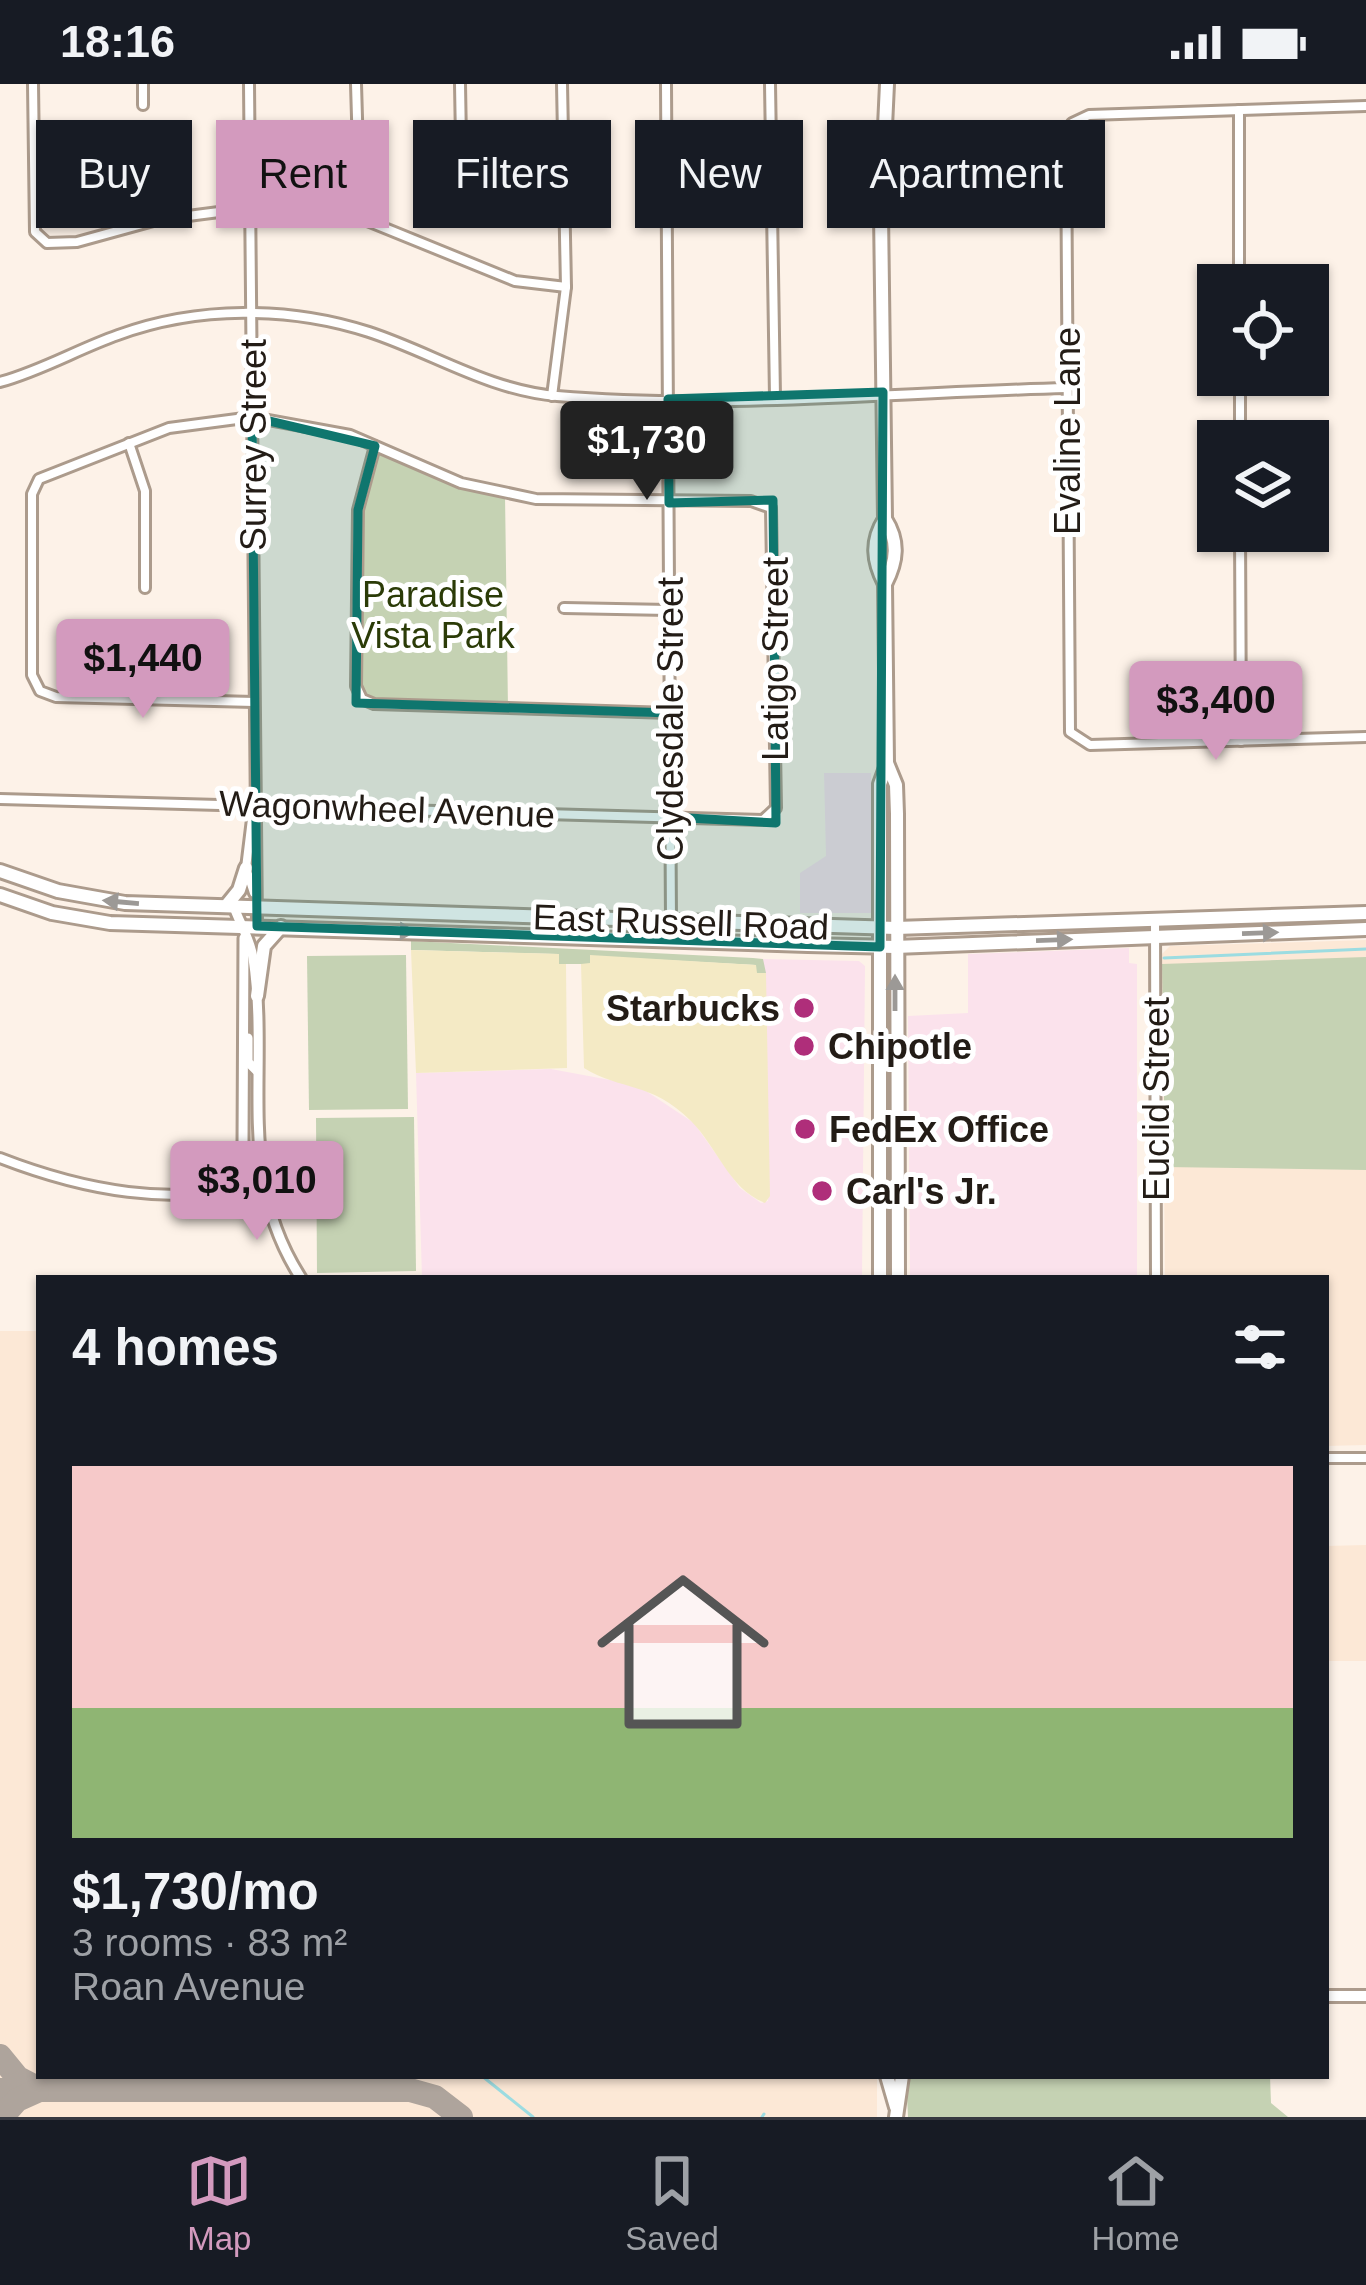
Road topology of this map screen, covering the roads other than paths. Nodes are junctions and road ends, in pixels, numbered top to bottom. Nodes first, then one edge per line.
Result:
1 (33, 84) edge
2 (142, 84) edge
3 (249, 84) edge
4 (356, 84) edge
5 (460, 84) edge
6 (562, 84) edge
7 (666, 84) edge
8 (770, 84) edge
9 (882, 88) edge
10 (143, 105) dead end
11 (1366, 106) edge
12 (1239, 110) junction
13 (249, 120) edge
14 (461, 120) edge
15 (216, 212) edge
16 (250, 228) edge
17 (1240, 264) edge
18 (566, 287) junction
19 (251, 313) junction
20 (0, 382) edge
21 (1067, 388) junction
22 (883, 392) junction
23 (552, 396) junction
24 (775, 398) junction
25 (668, 399) junction
26 (253, 417) junction
27 (129, 443) junction
28 (375, 446) junction
29 (669, 503) junction
30 (1240, 552) edge
31 (145, 588) dead end
32 (565, 608) dead end
33 (669, 610) junction
34 (254, 702) junction
35 (670, 713) junction
36 (1366, 737) edge
37 (1241, 741) junction
38 (0, 799) edge
39 (254, 806) junction
40 (772, 814) joint
41 (671, 817) junction
42 (246, 868) junction
43 (0, 871) edge
44 (0, 895) edge
45 (255, 902) junction
46 (230, 906) junction
47 (1366, 913) edge
48 (572, 919) junction
49 (1155, 920) junction
50 (671, 922) junction
51 (1118, 922) junction
52 (256, 926) junction
53 (281, 927) junction
54 (888, 928) junction
55 (1366, 929) edge
56 (243, 932) junction
57 (572, 936) junction
58 (1155, 937) junction
59 (1117, 938) junction
60 (888, 947) junction
61 (257, 996) junction
62 (245, 1015) junction
63 (257, 1071) junction
64 (0, 1158) edge
65 (260, 1186) junction
66 (896, 1215) junction
67 (879, 1220) junction
68 (299, 1275) edge
69 (880, 1275) edge
70 (898, 1275) edge
71 (1156, 1275) edge
72 (1329, 1458) edge
73 (1366, 1458) edge
74 (1329, 1996) edge
75 (1366, 1996) edge
76 (888, 2079) edge
77 (902, 2079) edge
78 (896, 2112) edge

1 - 15 street
2 - 10 street
3 - 13 street, Surrey Street
4 - 18 street
5 - 14 street
6 - 18 street
7 - 25 street, Clydesdale Street
8 - 24 street
9 - 22 main road
11 - 12 street
12 - 17 street
12 - 21 street, Evaline Lane
16 - 19 street, Surrey Street
18 - 23 street
19 - 20 street
19 - 23 street
19 - 26 street, Surrey Street
21 - 22 street
21 - 37 street, Evaline Lane
22 - 24 street
22 - 54 main road
23 - 25 street
24 - 25 street
25 - 29 street, Clydesdale Street
26 - 27 street
26 - 28 street
26 - 34 street, Surrey Street
27 - 31 street
27 - 34 street
28 - 29 street
28 - 35 street
29 - 33 street, Clydesdale Street
29 - 40 street, Latigo Street
30 - 37 street
32 - 33 street
33 - 35 street, Clydesdale Street
34 - 39 street, Surrey Street
35 - 41 street, Clydesdale Street
36 - 37 street
38 - 39 street, Wagonwheel Avenue
39 - 41 street, Wagonwheel Avenue
39 - 42 street, Surrey Street
39 - 45 street, Surrey Street
40 - 41 street, Wagonwheel Avenue
41 - 50 street, Clydesdale Street
42 - 45 street, Surrey Street
42 - 46 main road
46 -> 43 main road, East Russell Road
44 - 56 main road, East Russell Road
45 - 46 main road, East Russell Road
45 - 48 main road, East Russell Road
45 - 52 street, Surrey Street
46 - 56 street
47 - 49 main road, East Russell Road
48 - 50 main road, East Russell Road
48 - 57 main road
49 - 51 main road, East Russell Road
49 - 58 street, Euclid Street
50 - 54 main road, East Russell Road
51 - 54 main road, East Russell Road
51 - 59 main road
52 - 53 main road, East Russell Road
52 - 56 main road, East Russell Road
53 -> 57 main road, East Russell Road
53 - 61 main road
54 - 60 main road
58 -> 55 main road, East Russell Road
56 - 61 street
56 - 62 street
57 - 60 main road, East Russell Road
58 - 59 main road, East Russell Road
58 - 71 street, Euclid Street
60 -> 59 main road, East Russell Road
66 -> 60 main road
60 - 67 main road
61 - 63 street
62 - 63 street
62 - 65 street
63 - 65 street
64 - 65 street
65 - 68 street
66 - 67 main road
66 - 70 main road
67 - 69 main road
72 - 73 street
74 - 75 main road
76 - 78 main road
77 - 78 main road

